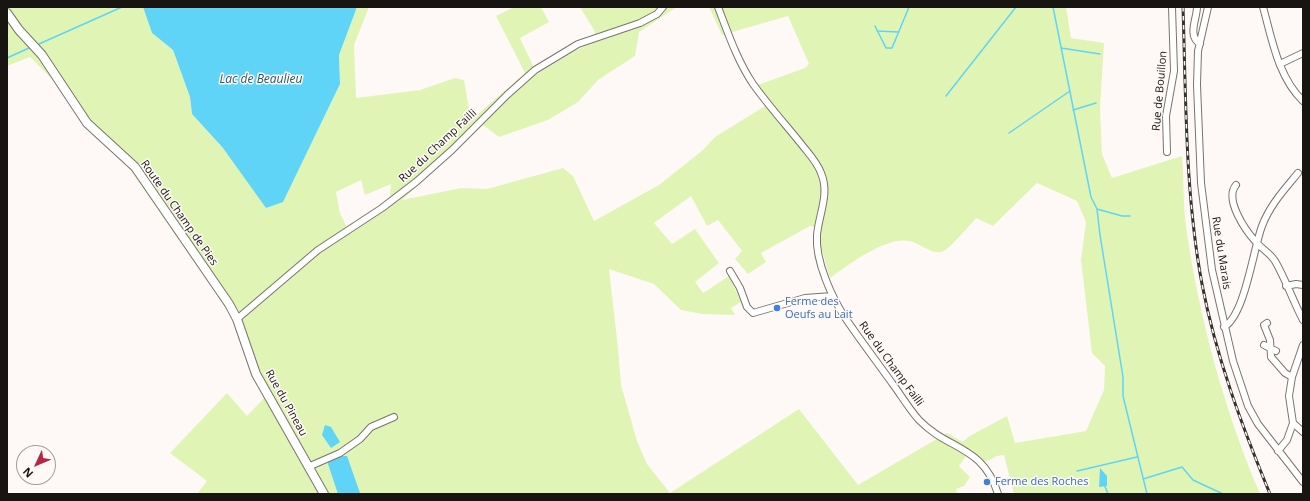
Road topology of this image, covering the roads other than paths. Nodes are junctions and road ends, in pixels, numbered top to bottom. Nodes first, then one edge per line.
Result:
1 (663, 7) edge
2 (718, 7) edge
3 (1172, 7) edge
4 (1197, 7) edge
5 (1208, 7) edge
6 (1263, 7) edge
7 (7, 13) edge
8 (1200, 44) junction
9 (1303, 53) edge
10 (1280, 64) junction
11 (1303, 101) edge
12 (1167, 152) dead end
13 (1298, 173) dead end
14 (1236, 184) dead end
15 (1257, 243) junction
16 (730, 271) dead end
17 (1303, 285) edge
18 (1286, 286) junction
19 (832, 296) junction
20 (237, 319) junction
21 (1303, 320) edge
22 (1268, 323) dead end
23 (1224, 327) junction
24 (1264, 345) dead end
25 (1303, 345) edge
26 (1273, 350) junction
27 (1292, 377) junction
28 (394, 417) dead end
29 (1293, 423) junction
30 (1303, 432) edge
31 (1278, 451) junction
32 (308, 466) junction
33 (1303, 482) edge
34 (324, 494) edge
35 (998, 494) edge

1 - 20 street, Rue du Champ Failli
2 - 19 street, Rue du Champ Failli
3 - 12 street, Rue de Bouillon
4 - 8 street
5 - 8 street, Rue du Marais
6 - 10 street
7 - 20 street, Route du Champ de Pies
8 - 23 street, Rue du Marais
9 - 10 street
10 - 11 street
13 - 15 street
14 - 15 street
15 - 18 street
15 - 23 street
16 - 19 street
17 - 18 street
18 - 21 street
19 - 35 street, Rue du Champ Failli
20 - 32 street, Rue du Pineau
22 - 26 street
23 - 31 street, Rue du Marais
24 - 26 street
25 - 27 street
26 - 27 street
27 - 29 street
28 - 32 street
29 - 30 street
29 - 31 street
31 - 33 street, Rue du Marais
32 - 34 street, Rue du Pineau

